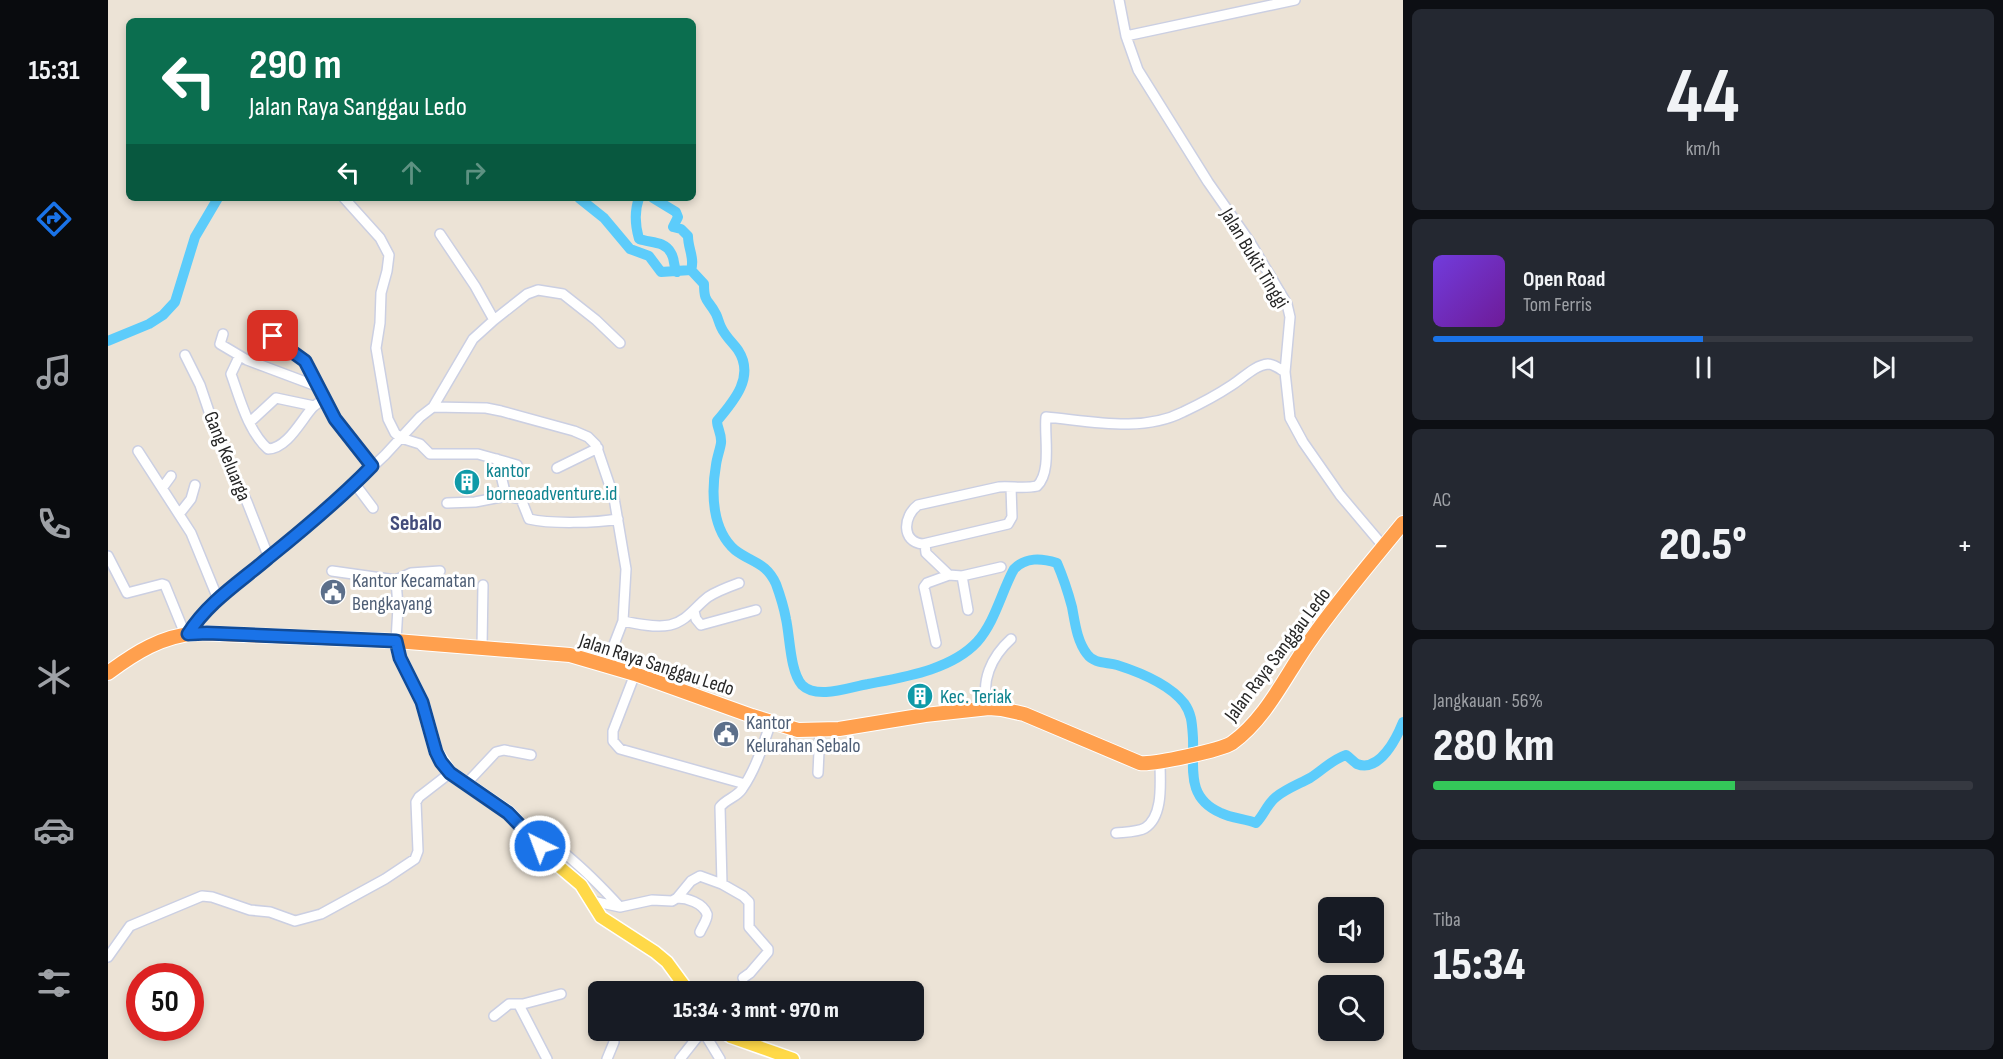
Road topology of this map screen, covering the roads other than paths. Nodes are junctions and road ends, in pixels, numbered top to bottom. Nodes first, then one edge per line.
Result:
1 (1119, 0) edge
2 (1295, 0) edge
3 (1126, 36) junction
4 (347, 201) edge
5 (440, 234) dead end
6 (494, 320) junction
7 (265, 322) dead end
8 (223, 334) dead end
9 (620, 343) dead end
10 (185, 355) dead end
11 (239, 357) junction
12 (1285, 372) junction
13 (319, 387) junction
14 (325, 399) junction
15 (314, 406) junction
16 (433, 407) junction
17 (250, 422) junction
18 (409, 428) junction
19 (401, 438) junction
20 (412, 442) junction
21 (598, 448) junction
22 (138, 451) dead end
23 (497, 459) junction
24 (517, 465) dead end
25 (372, 466) junction
26 (557, 468) dead end
27 (171, 476) dead end
28 (355, 484) junction
29 (195, 485) dead end
30 (163, 487) junction
31 (1011, 487) junction
32 (506, 496) junction
33 (447, 503) dead end
34 (373, 508) dead end
35 (180, 513) junction
36 (618, 519) junction
37 (1403, 523) edge
38 (925, 544) junction
39 (1384, 547) junction
40 (108, 556) edge
41 (269, 558) junction
42 (1001, 567) dead end
43 (332, 571) dead end
44 (441, 571) dead end
45 (949, 575) junction
46 (962, 576) junction
47 (396, 580) junction
48 (739, 583) dead end
49 (483, 585) dead end
50 (218, 598) junction
51 (756, 610) dead end
52 (968, 610) dead end
53 (694, 611) junction
54 (623, 621) junction
55 (187, 634) junction
56 (1011, 639) dead end
57 (396, 641) junction
58 (936, 643) dead end
59 (482, 647) junction
60 (606, 665) junction
61 (108, 673) edge
62 (635, 674) junction
63 (989, 708) junction
64 (771, 723) junction
65 (820, 730) junction
66 (531, 754) dead end
67 (1160, 763) junction
68 (450, 773) junction
69 (818, 773) dead end
70 (466, 784) junction
71 (745, 784) junction
72 (525, 829) junction
73 (1116, 833) dead end
74 (722, 884) junction
75 (677, 898) junction
76 (592, 900) junction
77 (620, 907) junction
78 (700, 932) dead end
79 (108, 957) edge
80 (743, 978) dead end
81 (681, 981) edge
82 (561, 993) dead end
83 (519, 1005) junction
84 (494, 1016) dead end
85 (695, 1041) edge
86 (709, 1041) edge
87 (743, 1041) edge
88 (615, 1042) dead end
89 (548, 1059) edge
90 (608, 1059) edge
91 (680, 1059) edge
92 (720, 1059) edge
93 (793, 1059) edge

1 - 3 street, Jalan Bukit Tinggi
2 - 3 street
3 - 12 street, Jalan Bukit Tinggi
4 - 19 street
5 - 6 street
6 - 9 street
6 - 16 street
7 - 13 street
8 - 11 street
10 - 41 street, Gang Keluarga
11 - 13 street
11 - 17 street
12 - 31 street
12 - 39 street, Jalan Bukit Tinggi
13 - 14 street
14 - 15 street
14 - 25 street
15 - 17 street
15 - 17 street
16 - 18 street
16 - 21 street
18 - 19 street
18 - 20 street
19 - 20 street
19 - 25 street
20 - 23 street
21 - 26 street
21 - 36 street
22 - 30 street
23 - 24 street
23 - 32 street
25 - 28 street
27 - 30 street
28 - 34 street
28 - 41 street
29 - 35 street
30 - 35 street
31 - 38 street
31 - 38 street
32 - 33 street
32 - 36 street
35 - 50 street
36 - 54 street
37 - 39 highway, Jalan Raya Sanggau Ledo
38 - 45 street
39 - 67 highway, Jalan Raya Sanggau Ledo
40 - 55 street
41 - 50 street
42 - 46 street
43 - 47 street
44 - 47 street
45 - 46 street
45 - 58 street
46 - 52 street
47 - 57 street
48 - 53 street
49 - 59 street
50 - 55 street
51 - 53 street
53 - 54 street
54 - 60 street
55 - 57 highway, Jalan Raya Sanggau Ledo
55 - 61 highway, Jalan Raya Sanggau Ledo
56 - 63 street
57 - 59 highway, Jalan Raya Sanggau Ledo
57 - 68 main road
59 - 60 highway, Jalan Raya Sanggau Ledo
60 - 62 highway, Jalan Raya Sanggau Ledo
62 - 64 highway, Jalan Raya Sanggau Ledo
62 - 71 street
63 - 65 highway, Jalan Raya Sanggau Ledo
63 - 67 highway, Jalan Raya Sanggau Ledo
64 - 65 highway, Jalan Raya Sanggau Ledo
64 - 71 street
65 - 69 street
66 - 70 street
67 - 73 street
68 - 70 main road
68 - 79 street
70 - 72 main road
71 - 74 street
72 - 76 main road
72 - 77 street
74 - 75 street
74 - 80 street
75 - 77 street
75 - 78 street
76 - 77 street
76 - 81 main road
82 - 83 street
83 - 84 street
83 - 89 street
85 - 91 street
86 - 92 street
87 - 93 main road
88 - 90 street

